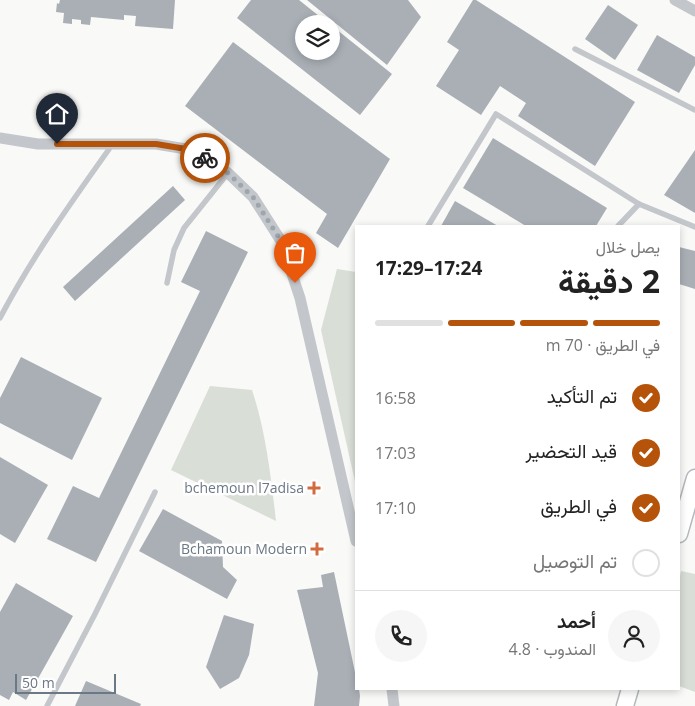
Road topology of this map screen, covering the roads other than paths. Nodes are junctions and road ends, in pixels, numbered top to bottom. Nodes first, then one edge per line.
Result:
1 (675, 0) edge
2 (695, 11) edge
3 (575, 49) dead end
4 (695, 110) edge
5 (0, 138) edge
6 (112, 145) junction
7 (228, 173) junction
8 (639, 204) junction
9 (429, 225) edge
10 (619, 225) edge
11 (695, 227) edge
12 (167, 284) dead end
13 (0, 318) edge
14 (695, 478) edge
15 (156, 492) dead end
16 (680, 530) edge
17 (355, 537) edge
18 (392, 690) edge
19 (630, 690) edge
20 (47, 706) edge
21 (394, 706) edge
22 (625, 706) edge

1 - 2 street
3 - 4 lane
5 - 6 street
6 - 7 street
6 - 13 lane
7 - 12 lane
7 - 17 street
8 - 9 lane
8 - 10 lane
8 - 11 lane
14 - 16 main road
15 - 20 lane
18 - 21 street
19 - 22 main road

